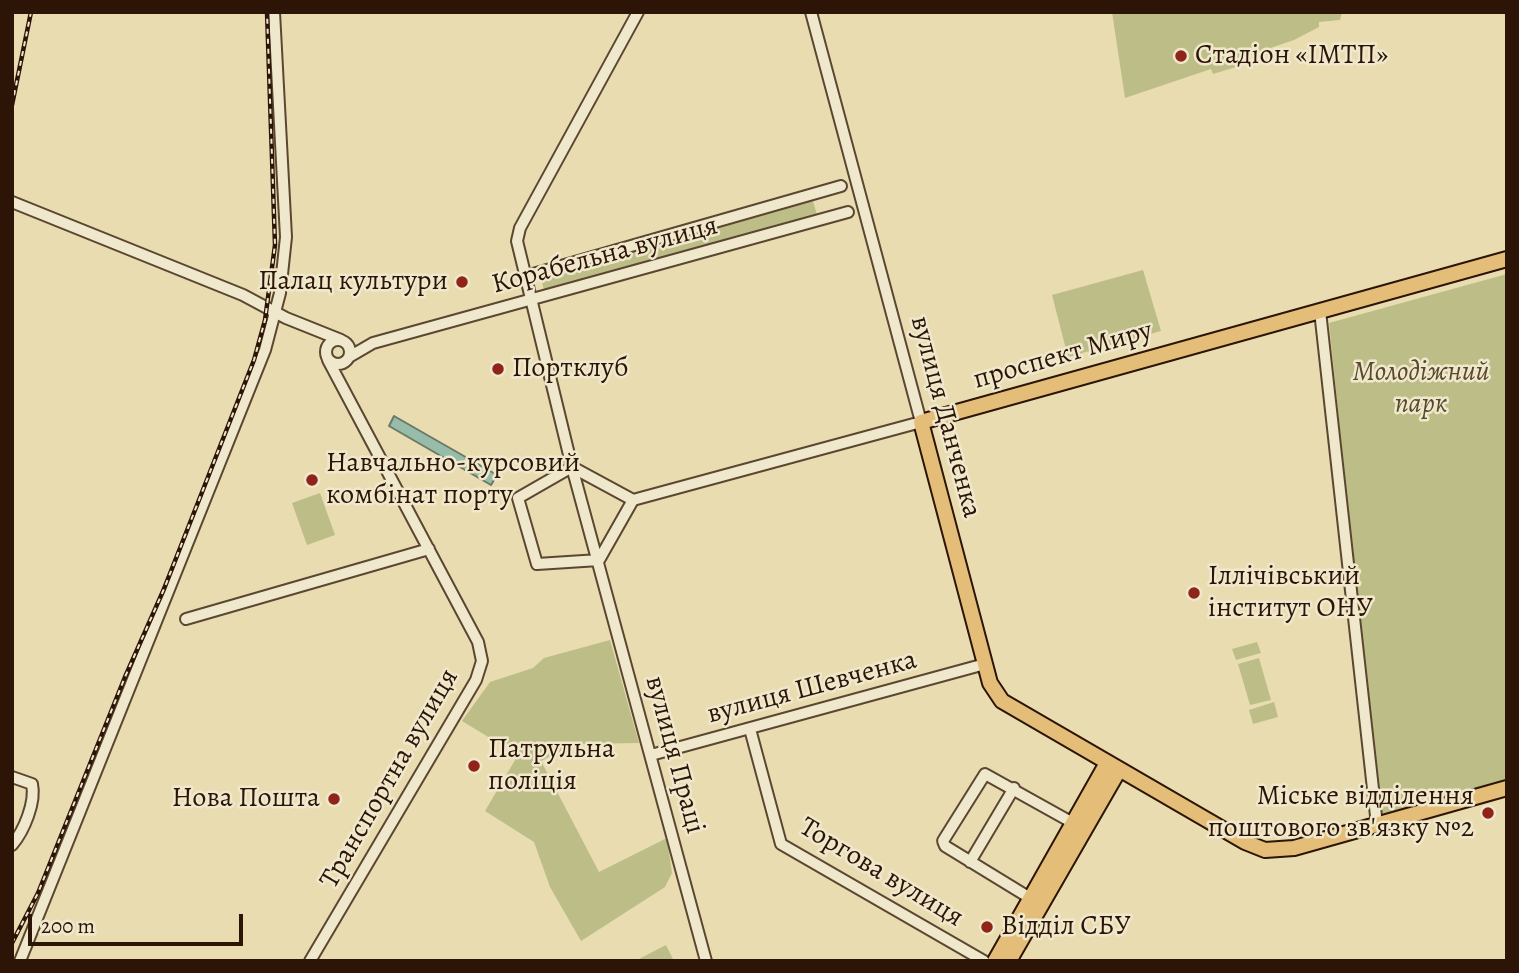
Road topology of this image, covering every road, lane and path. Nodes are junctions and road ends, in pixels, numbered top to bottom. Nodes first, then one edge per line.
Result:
1 (274, 12) edge
2 (638, 12) edge
3 (811, 12) edge
4 (841, 186) dead end
5 (12, 202) edge
6 (848, 212) dead end
7 (1507, 259) edge
8 (526, 276) junction
9 (532, 300) junction
10 (1320, 311) junction
11 (275, 312) junction
12 (309, 325) junction
13 (343, 341) junction
14 (373, 343) junction
15 (327, 358) junction
16 (348, 359) junction
17 (346, 394) junction
18 (921, 422) junction
19 (572, 467) junction
20 (634, 500) junction
21 (429, 549) junction
22 (599, 560) junction
23 (187, 619) dead end
24 (985, 664) junction
25 (750, 729) junction
26 (651, 755) junction
27 (1113, 767) junction
28 (12, 777) edge
29 (1014, 788) junction
30 (1507, 788) edge
31 (1073, 823) junction
32 (1377, 825) junction
33 (12, 845) edge
34 (970, 862) junction
35 (1030, 898) junction
36 (20, 961) edge
37 (310, 961) edge
38 (706, 961) edge
39 (984, 961) edge
40 (995, 961) edge
41 (1009, 961) edge

1 - 11 street
2 - 8 street
3 - 18 street, вулиця Данченка
4 - 8 street, Корабельна вулиця
5 - 11 street
6 - 9 street, Корабельна вулиця
7 - 10 main road, проспект Миру
8 - 9 street
9 - 14 street, Корабельна вулиця
9 - 19 street
10 - 18 main road, проспект Миру
10 - 32 street
11 - 12 street
11 - 36 street
12 - 13 street
12 - 15 street, Транспортна вулиця
13 - 14 street
13 - 15 street
13 - 16 street
14 - 16 street
15 - 16 street
15 - 17 street, Транспортна вулиця
16 - 17 street, Транспортна вулиця
17 - 21 street, Транспортна вулиця
18 - 20 street, проспект Миру
18 - 24 main road, вулиця Данченка
19 - 20 street
19 - 22 street, вулиця Праці
19 - 22 street
20 - 22 street
21 - 23 street
21 - 37 street, Транспортна вулиця
22 - 26 street, вулиця Праці
24 - 25 street, вулиця Шевченка
24 - 27 main road, вулиця Данченка
25 - 26 street, вулиця Шевченка
25 - 39 street, Торгова вулиця
26 - 38 street, вулиця Праці
27 - 31 main road
27 - 32 main road, вулиця Данченка
27 - 41 main road
28 - 33 street
29 - 31 street
29 - 34 street
29 - 34 street
30 - 32 main road, вулиця Данченка
31 - 35 main road
34 - 35 street
35 - 40 main road

